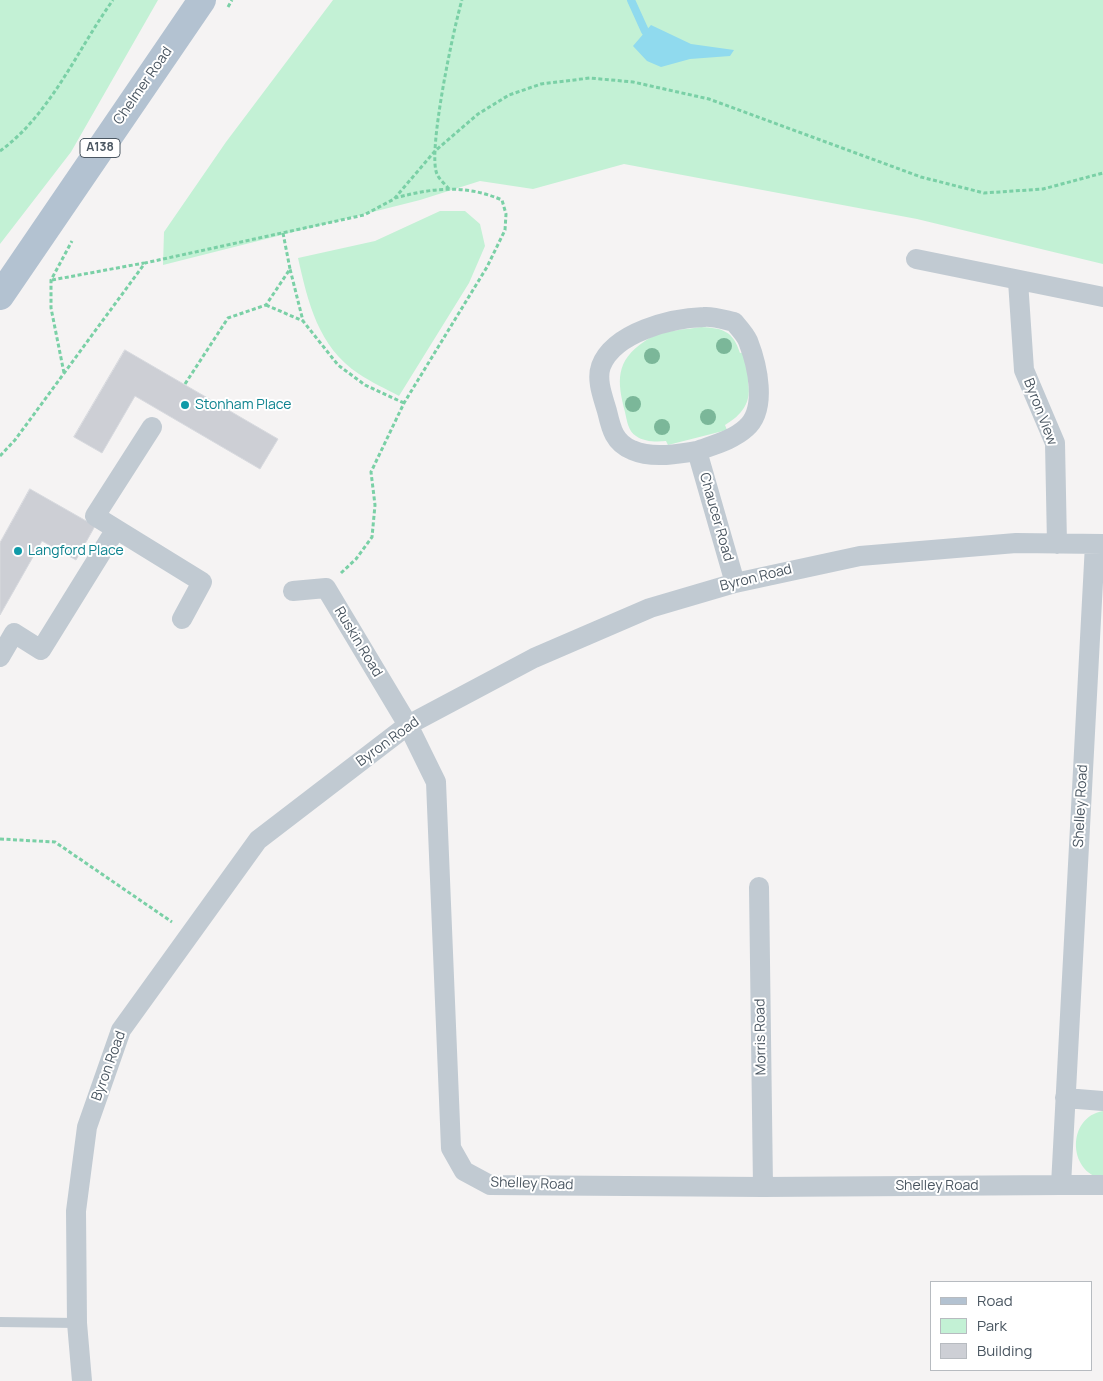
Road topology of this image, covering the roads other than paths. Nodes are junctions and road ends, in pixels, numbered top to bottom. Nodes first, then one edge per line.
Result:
1 (214, 4) edge
2 (916, 259) dead end
3 (1018, 281) junction
4 (0, 296) edge
5 (1103, 297) edge
6 (152, 427) dead end
7 (697, 451) junction
8 (116, 528) junction
9 (1057, 544) junction
10 (1099, 544) edge
11 (734, 583) junction
12 (293, 590) dead end
13 (182, 619) dead end
14 (0, 657) edge
15 (408, 724) junction
16 (758, 886) dead end
17 (1065, 1098) junction
18 (1103, 1101) edge
19 (1061, 1186) junction
20 (1103, 1186) edge
21 (763, 1187) junction
22 (0, 1322) edge
23 (77, 1322) junction
24 (82, 1381) edge

1 - 4 main road, Chelmer Road / A138
2 - 3 street
3 - 5 street
3 - 9 street, Byron View
6 - 8 street
7 - 7 street
7 - 11 street, Chaucer Road
8 - 13 street
8 - 14 street
9 - 10 street, Byron Road
9 - 11 street, Byron Road
10 - 17 street, Shelley Road
11 - 15 street, Byron Road
12 - 15 street, Ruskin Road
15 - 21 street, Shelley Road
15 - 23 street, Byron Road
16 - 21 street, Morris Road
17 - 18 street
17 - 19 street, Shelley Road
19 - 20 street, Shelley Road
19 - 21 street, Shelley Road
22 - 23 lane
23 - 24 street, Byron Road

